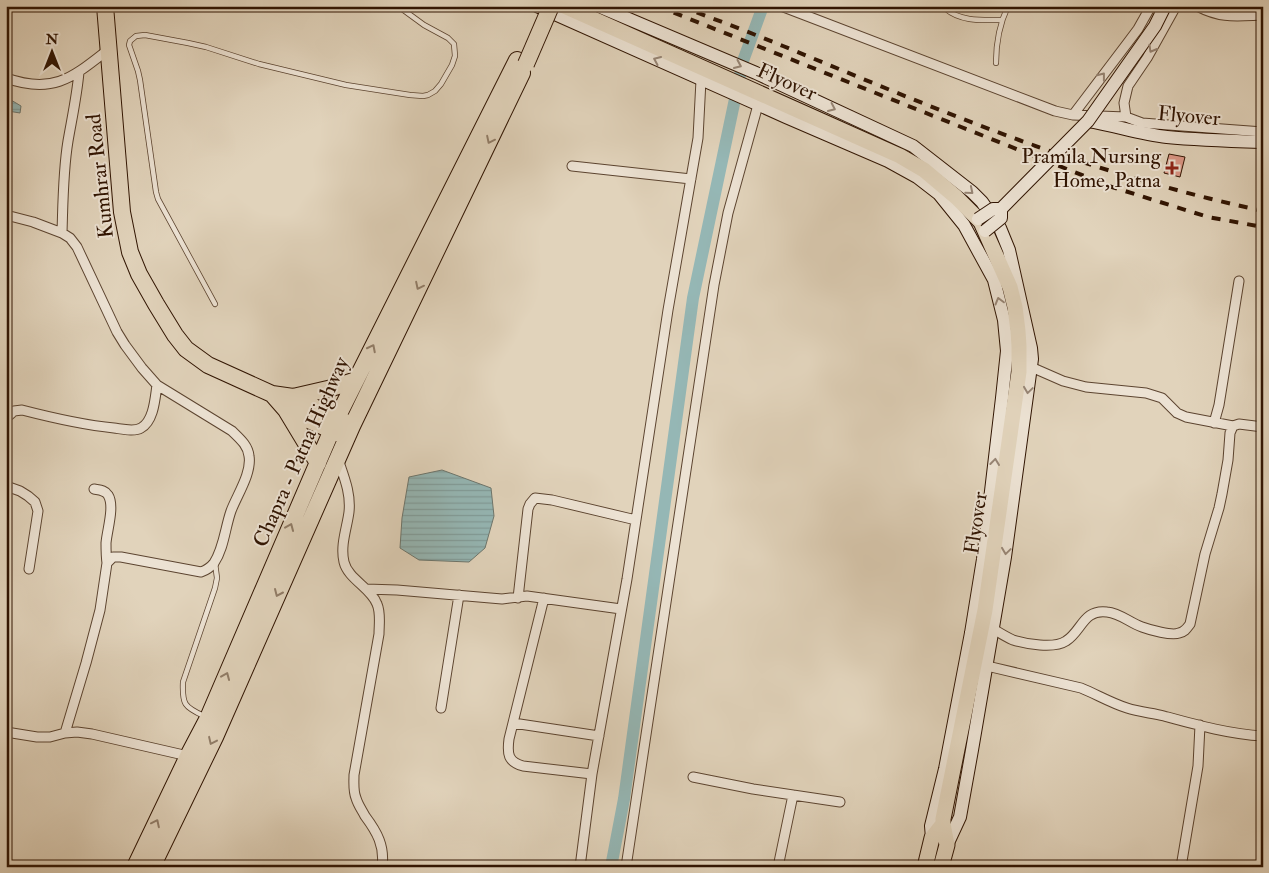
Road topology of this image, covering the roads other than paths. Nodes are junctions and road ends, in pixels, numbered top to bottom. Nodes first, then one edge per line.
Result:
1 (105, 6) edge
2 (398, 6) edge
3 (538, 6) edge
4 (551, 6) edge
5 (598, 6) edge
6 (946, 6) edge
7 (1008, 6) edge
8 (1151, 6) edge
9 (1165, 6) edge
10 (1176, 6) edge
11 (1197, 6) edge
12 (566, 7) edge
13 (782, 7) edge
14 (1263, 15) edge
15 (1002, 20) junction
16 (109, 49) junction
17 (521, 62) junction
18 (996, 63) dead end
19 (79, 72) junction
20 (6, 78) edge
21 (701, 80) junction
22 (753, 102) junction
23 (1073, 115) junction
24 (1126, 117) junction
25 (1088, 121) junction
26 (1263, 132) edge
27 (1263, 142) edge
28 (572, 166) dead end
29 (691, 179) junction
30 (6, 215) edge
31 (982, 225) junction
32 (62, 233) junction
33 (1239, 281) dead end
34 (215, 304) dead end
35 (1031, 367) junction
36 (356, 380) junction
37 (157, 385) junction
38 (6, 403) edge
39 (289, 404) junction
40 (14, 411) junction
41 (6, 418) edge
42 (1214, 423) junction
43 (334, 424) junction
44 (1233, 426) junction
45 (1263, 427) edge
46 (350, 432) junction
47 (338, 458) junction
48 (318, 463) junction
49 (6, 486) edge
50 (94, 489) dead end
51 (636, 520) junction
52 (214, 562) junction
53 (107, 563) junction
54 (29, 569) dead end
55 (366, 589) junction
56 (459, 596) junction
57 (518, 598) junction
58 (544, 598) junction
59 (621, 609) junction
60 (993, 629) junction
61 (987, 666) junction
62 (441, 708) dead end
63 (208, 718) junction
64 (513, 723) junction
65 (1200, 725) junction
66 (6, 732) edge
67 (65, 733) junction
68 (599, 736) junction
69 (1263, 736) edge
70 (188, 756) junction
71 (592, 774) junction
72 (694, 778) dead end
73 (793, 795) junction
74 (840, 802) dead end
75 (943, 821) junction
76 (932, 838) junction
77 (946, 845) junction
78 (135, 867) edge
79 (152, 867) edge
80 (382, 867) edge
81 (580, 867) edge
82 (626, 867) edge
83 (778, 867) edge
84 (925, 867) edge
85 (941, 867) edge
86 (1181, 867) edge

1 - 16 highway, Kumhrar Road
2 - 34 lane
3 - 17 highway
21 -> 3 street
4 - 17 highway, bridge
5 -> 35 street
6 - 15 lane
7 - 15 lane
23 -> 8 street
9 - 25 street, bridge
10 -> 24 street
11 - 14 street
12 - 31 main road, Flyover
13 - 23 street
15 - 18 lane
16 - 19 street
16 - 39 highway, Kumhrar Road
36 -> 17 highway, Chapra - Patna Highway
17 -> 46 highway, Chapra - Patna Highway
19 - 20 street
19 - 32 street
21 - 22 street
21 - 29 street
76 -> 22 street
22 - 82 street
23 - 24 street
24 - 26 street
25 - 27 street, Flyover
25 - 31 street, bridge
28 - 29 street
29 - 51 street
30 - 32 street
31 - 75 main road, Flyover
32 - 37 street
33 - 42 street
35 - 42 street
35 -> 60 street
36 - 39 highway
36 - 43 highway, Chapra - Patna Highway
37 - 40 street
37 - 52 street
38 - 40 street
39 - 43 highway, Kumhrar Road
39 - 48 highway
40 - 41 street
42 - 44 street
43 - 46 highway, Kumhrar Road
43 - 48 highway, Chapra - Patna Highway
44 - 45 street
44 - 60 street
46 - 47 highway, Chapra - Patna Highway
47 - 55 street
47 -> 79 highway, Chapra - Patna Highway
63 -> 48 highway, Chapra - Patna Highway
49 - 54 street
50 - 53 street
51 - 57 street
51 - 59 street
52 - 53 street
52 - 63 lane
53 - 67 street
55 - 56 street
55 - 80 street
56 - 57 street
56 - 62 street
57 - 58 street
58 - 59 street
58 - 64 street
59 - 68 street
60 - 61 street
61 - 65 street
61 - 77 street
63 - 70 highway, Chapra - Patna Highway
64 - 68 street
64 - 71 street
65 - 69 street
65 - 86 street
66 - 67 street
67 - 70 street
68 - 71 street
78 -> 70 highway, Chapra - Patna Highway
71 - 81 street
72 - 73 street
73 - 74 street
73 - 83 street
75 - 76 main road, Flyover
75 - 77 main road, Flyover
76 - 84 main road
77 - 85 main road

